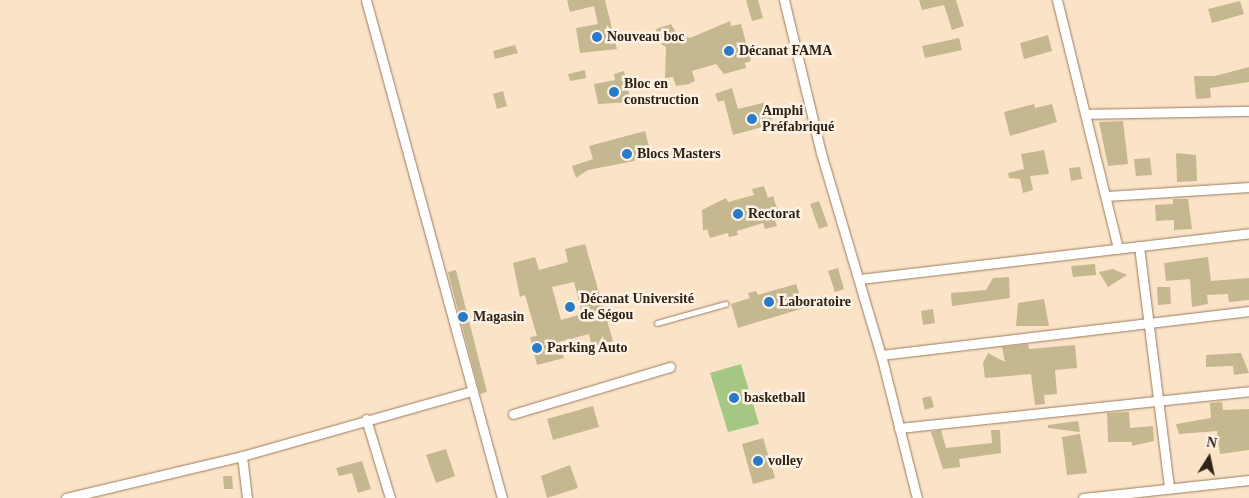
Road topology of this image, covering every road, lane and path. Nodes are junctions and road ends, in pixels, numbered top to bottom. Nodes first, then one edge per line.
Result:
1 (366, 0) edge
2 (784, 0) edge
3 (1057, 0) edge
4 (1249, 111) edge
5 (1086, 114) junction
6 (1249, 188) edge
7 (1108, 196) junction
8 (1249, 233) edge
9 (1139, 246) junction
10 (1118, 248) junction
11 (860, 279) junction
12 (724, 304) dead end
13 (1249, 311) edge
14 (657, 323) dead end
15 (1150, 323) junction
16 (882, 355) junction
17 (670, 367) dead end
18 (470, 391) junction
19 (1249, 391) edge
20 (1160, 400) junction
21 (513, 414) dead end
22 (366, 419) junction
23 (899, 428) junction
24 (242, 456) junction
25 (1249, 480) edge
26 (1169, 487) junction
27 (100, 494) edge
28 (66, 498) edge
29 (247, 498) edge
30 (390, 498) edge
31 (502, 498) edge
32 (917, 498) edge
33 (1082, 498) edge

1 - 18 street
2 - 11 street
3 - 5 street
4 - 5 street
5 - 7 street
6 - 7 street
7 - 10 street
8 - 9 street
9 - 10 street
9 - 15 street
10 - 11 street
11 - 16 street
12 - 14 lane
13 - 15 street
15 - 16 street
15 - 20 street
16 - 23 street
17 - 21 street
18 - 22 street
18 - 31 street
19 - 20 street
20 - 23 street
20 - 26 street
22 - 24 street
22 - 30 street
23 - 32 street
24 - 27 street
24 - 29 street
25 - 26 street
26 - 33 street
27 - 28 street

